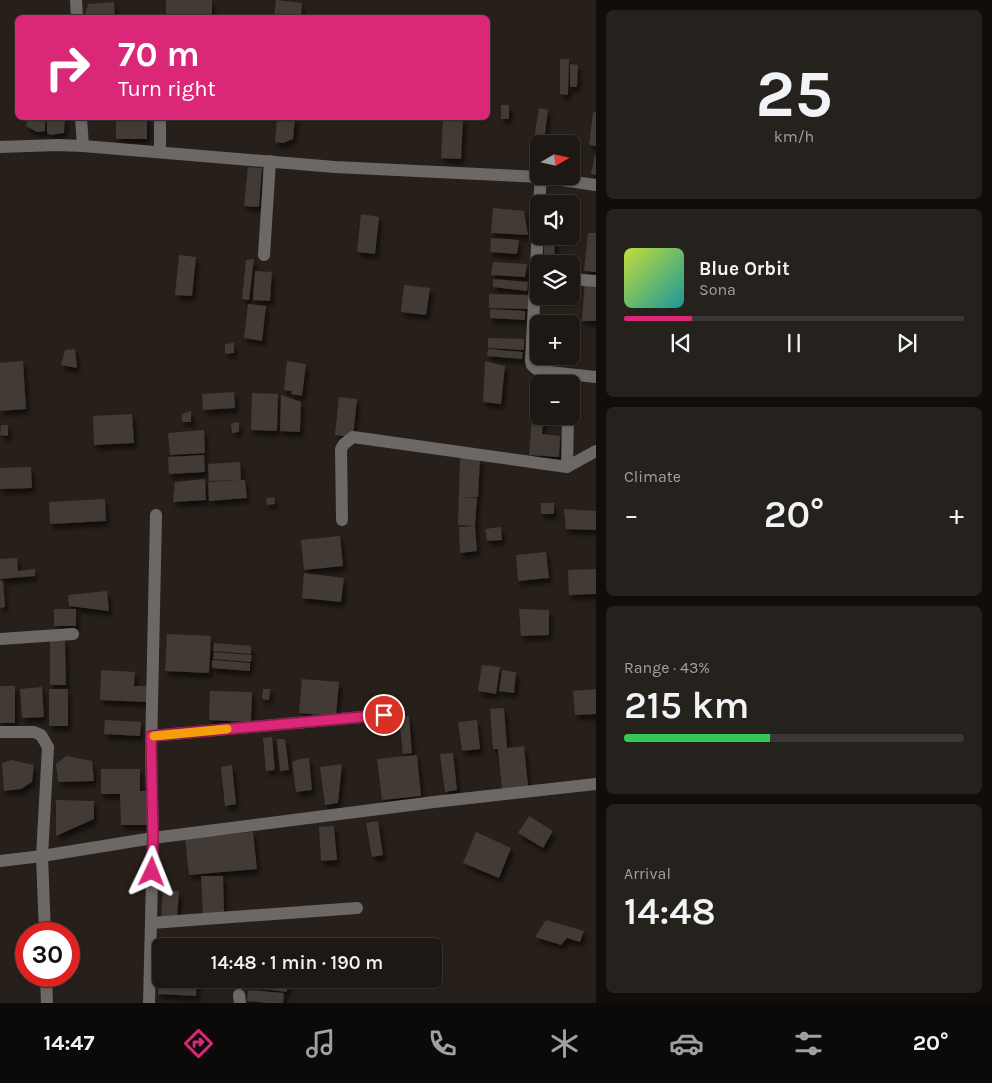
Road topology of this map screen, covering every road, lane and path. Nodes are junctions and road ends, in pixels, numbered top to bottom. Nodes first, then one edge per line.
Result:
1 (76, 0) edge
2 (77, 15) edge
3 (81, 120) edge
4 (160, 120) edge
5 (82, 146) junction
6 (0, 148) edge
7 (160, 152) junction
8 (270, 161) junction
9 (530, 177) edge
10 (580, 183) edge
11 (596, 185) edge
12 (264, 255) dead end
13 (580, 280) edge
14 (596, 281) edge
15 (535, 305) edge
16 (555, 375) edge
17 (596, 377) edge
18 (580, 378) edge
19 (568, 425) edge
20 (596, 451) edge
21 (567, 467) junction
22 (156, 515) dead end
23 (342, 520) dead end
24 (73, 634) dead end
25 (0, 638) edge
26 (384, 715) dead end
27 (0, 732) edge
28 (151, 736) junction
29 (596, 784) edge
30 (153, 838) junction
31 (42, 856) junction
32 (0, 861) edge
33 (357, 908) dead end
34 (45, 922) edge
35 (151, 923) junction
36 (46, 987) edge
37 (47, 1003) edge
38 (149, 1003) edge

1 - 2 street
3 - 5 street
4 - 7 street
5 - 6 street
5 - 7 street
7 - 8 street
8 - 9 street
8 - 12 street
10 - 11 street
13 - 14 street
15 - 16 street
17 - 18 street
19 - 21 street
20 - 21 street
21 - 23 street
22 - 28 street
24 - 25 street
26 - 28 street
27 - 31 street
28 - 30 street
29 - 30 street
30 - 31 street
30 - 35 street
31 - 32 street
31 - 34 street
33 - 35 street
35 - 38 street
36 - 37 street

